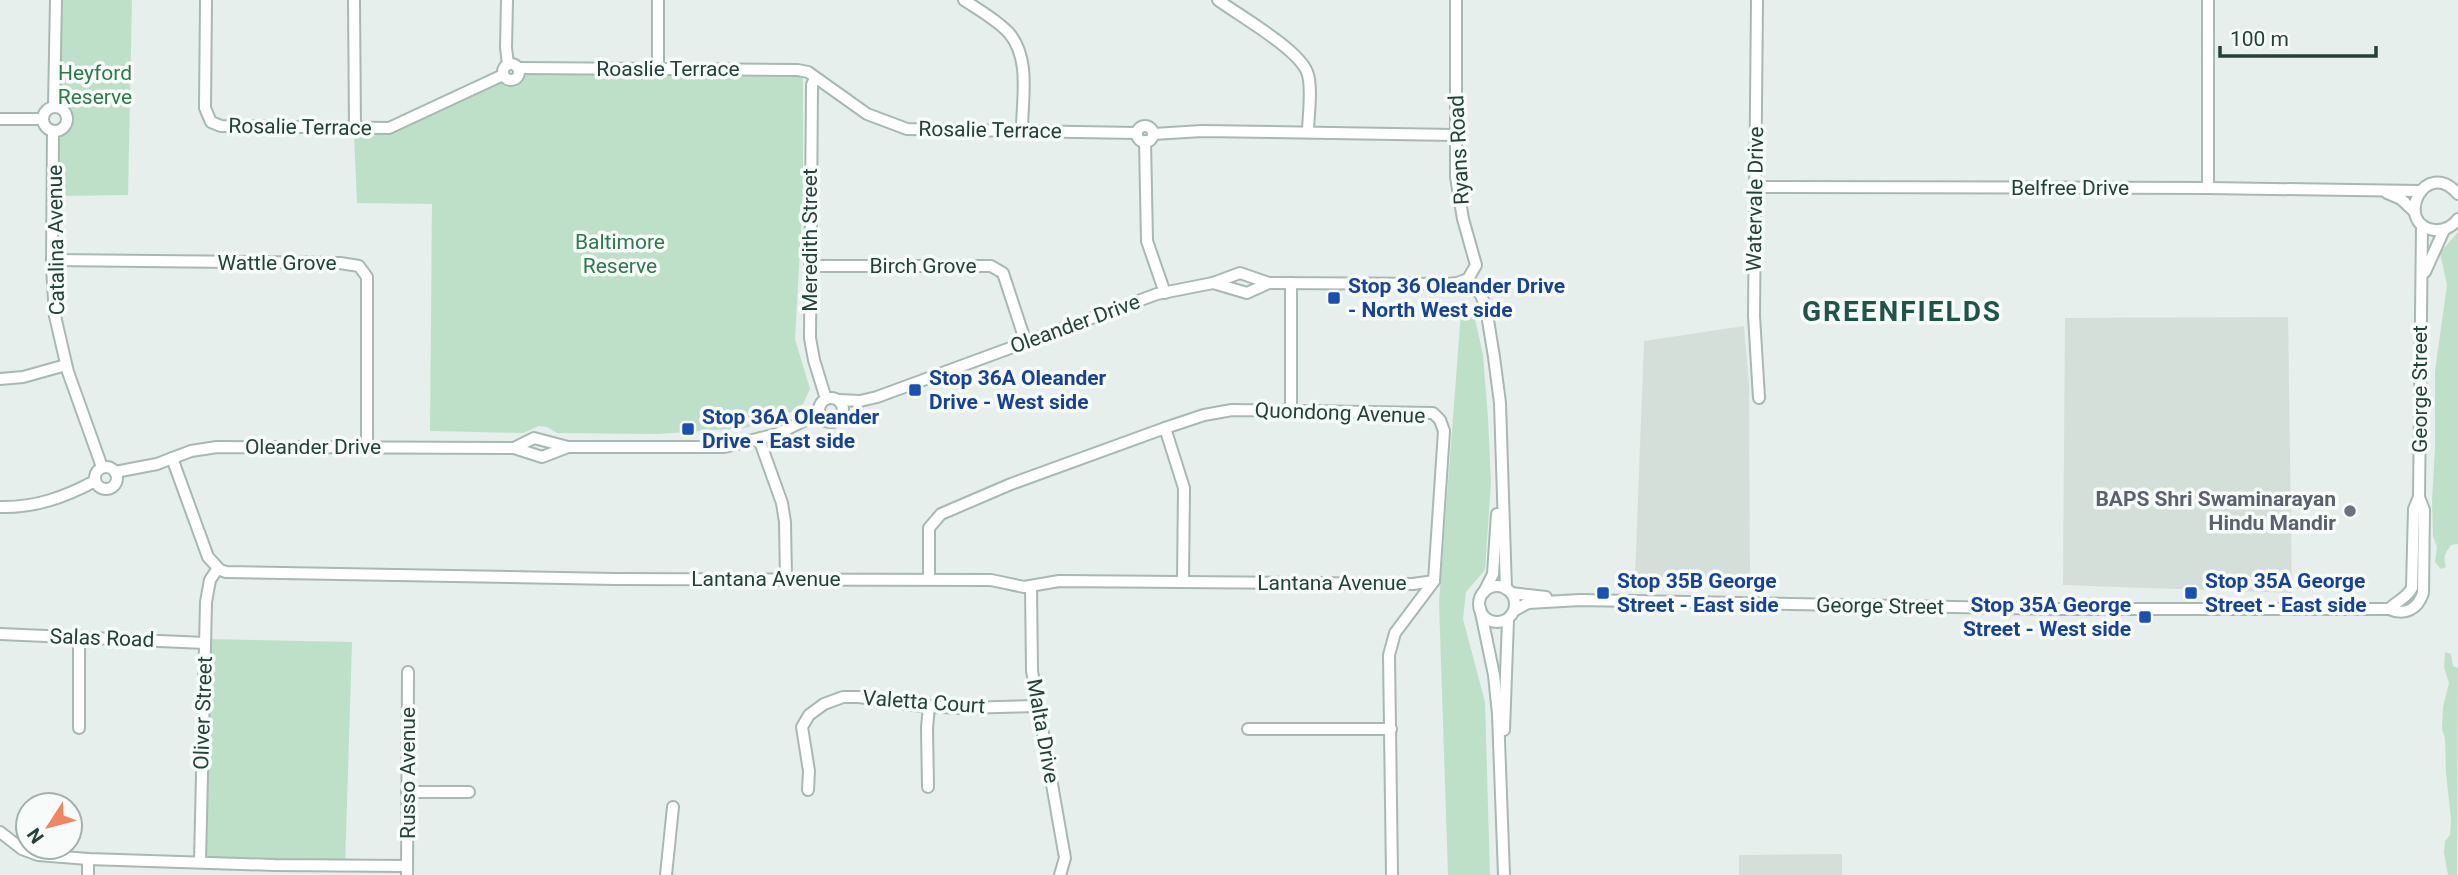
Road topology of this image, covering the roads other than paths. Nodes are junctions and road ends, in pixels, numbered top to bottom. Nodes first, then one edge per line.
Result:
1 (55, 0) edge
2 (206, 0) edge
3 (354, 0) edge
4 (507, 0) edge
5 (658, 0) edge
6 (1219, 0) edge
7 (1456, 0) edge
8 (1757, 0) edge
9 (2208, 0) edge
10 (972, 2) edge
11 (513, 66) junction
12 (658, 68) junction
13 (815, 78) junction
14 (54, 106) junction
15 (0, 119) edge
16 (43, 119) junction
17 (355, 128) junction
18 (1022, 130) junction
19 (53, 131) junction
20 (1308, 132) junction
21 (1455, 135) junction
22 (1145, 136) junction
23 (1755, 187) junction
24 (2208, 188) junction
25 (2420, 191) junction
26 (2385, 192) junction
27 (2458, 193) edge
28 (2415, 212) junction
29 (2458, 219) edge
30 (2422, 225) junction
31 (2444, 230) junction
32 (52, 260) junction
33 (810, 266) junction
34 (1468, 279) junction
35 (2421, 281) junction
36 (1213, 283) junction
37 (1269, 283) junction
38 (1291, 283) junction
39 (1165, 293) junction
40 (1026, 343) junction
41 (66, 365) junction
42 (0, 379) edge
43 (1759, 398) dead end
44 (826, 399) junction
45 (838, 400) junction
46 (860, 401) junction
47 (1291, 411) junction
48 (820, 412) junction
49 (843, 412) junction
50 (1165, 428) junction
51 (760, 439) junction
52 (367, 447) junction
53 (514, 447) junction
54 (568, 447) junction
55 (172, 458) junction
56 (1500, 459) junction
57 (102, 467) junction
58 (115, 472) junction
59 (95, 481) junction
60 (0, 507) edge
61 (218, 568) junction
62 (786, 579) junction
63 (929, 579) junction
64 (1434, 581) junction
65 (1183, 582) junction
66 (1031, 586) junction
67 (1509, 591) junction
68 (1484, 592) junction
69 (1580, 600) junction
70 (1480, 608) junction
71 (1511, 614) junction
72 (0, 634) edge
73 (79, 636) junction
74 (205, 643) junction
75 (408, 672) dead end
76 (929, 706) junction
77 (1037, 706) junction
78 (79, 729) dead end
79 (1248, 729) dead end
80 (1391, 729) junction
81 (1502, 771) junction
82 (928, 787) dead end
83 (808, 790) dead end
84 (407, 792) junction
85 (469, 792) dead end
86 (673, 807) dead end
87 (0, 832) edge
88 (88, 859) junction
89 (200, 861) junction
90 (273, 870) edge
91 (407, 871) edge
92 (88, 875) edge
93 (666, 875) edge
94 (1060, 875) edge
95 (1392, 875) edge
96 (1504, 875) edge

1 - 14 street
2 - 17 street, Rosalie Terrace
3 - 17 street
4 - 11 street
5 - 12 street
6 - 20 street
7 - 21 street, Ryans Road
8 - 23 street, Watervale Drive
9 - 24 street
10 - 18 street
11 - 12 street, Roaslie Terrace
11 - 17 street, Rosalie Terrace
12 - 13 street, Roaslie Terrace
13 - 18 street, Rosalie Terrace
13 - 33 street, Meredith Street
14 - 16 street
14 - 19 street
15 - 16 street
16 - 19 street
18 - 22 street, Rosalie Terrace
19 - 32 street, Catalina Avenue
20 - 21 street, Rosalie Terrace
20 - 22 street, Rosalie Terrace
21 - 34 street, Ryans Road
22 - 39 street
23 - 24 street, Belfree Drive
23 - 43 street, Watervale Drive
24 - 26 street, Belfree Drive
25 - 26 street, Belfree Drive
25 - 27 street, Belfree Drive
25 - 28 street
26 - 28 street
28 - 30 street
29 - 31 street
30 - 31 street
30 - 35 street, George Street
31 - 35 street, George Street
32 - 41 street, Catalina Avenue
32 - 52 street, Wattle Grove
33 - 40 street, Birch Grove
33 - 44 street, Meredith Street
34 - 38 street, Oleander Drive
34 - 56 street
35 - 69 street, George Street
36 - 37 street, Oleander Drive
36 - 37 street, Oleander Drive
36 - 39 street, Oleander Drive
37 - 38 street, Oleander Drive
38 - 47 street
39 - 40 street, Oleander Drive
40 - 46 street, Oleander Drive
41 - 42 street
41 - 57 street, Catalina Avenue
44 - 45 street
44 - 48 street
45 - 46 street, Oleander Drive
45 - 49 street
46 - 49 street, Oleander Drive
47 - 50 street, Quondong Avenue
47 - 64 street, Quondong Avenue
48 - 49 street
48 - 51 street, Oleander Drive
50 - 63 street, Quondong Avenue
50 - 65 street
51 - 54 street, Oleander Drive
51 - 62 street
52 - 53 street, Oleander Drive
52 - 55 street, Oleander Drive
53 - 54 street, Oleander Drive
53 - 54 street, Oleander Drive
55 - 58 street, Oleander Drive
55 - 61 street
56 - 67 street
56 - 68 street
57 - 58 street
57 - 59 street
58 - 59 street
59 - 60 street
61 - 62 street, Lantana Avenue
61 - 74 street, Oliver Street
62 - 63 street, Lantana Avenue
63 - 66 street, Lantana Avenue
64 - 65 street, Lantana Avenue
64 - 80 street
65 - 66 street, Lantana Avenue
66 - 77 street, Malta Drive
67 - 68 street
67 - 69 street, George Street
67 - 71 street
68 - 70 street
69 - 71 street, George Street
70 - 71 street
70 - 81 street
71 - 81 street
72 - 73 street, Salas Road
73 - 74 street, Salas Road
73 - 78 street
74 - 89 street, Oliver Street
75 - 84 street, Russo Avenue
76 - 77 street, Valetta Court
76 - 82 street
76 - 83 street, Valetta Court
77 - 94 street, Malta Drive
79 - 80 street
80 - 95 street
81 - 96 street
84 - 85 street
84 - 91 street, Russo Avenue
86 - 93 street
87 - 88 street
88 - 89 street
88 - 92 street
89 - 90 street
90 - 91 street

